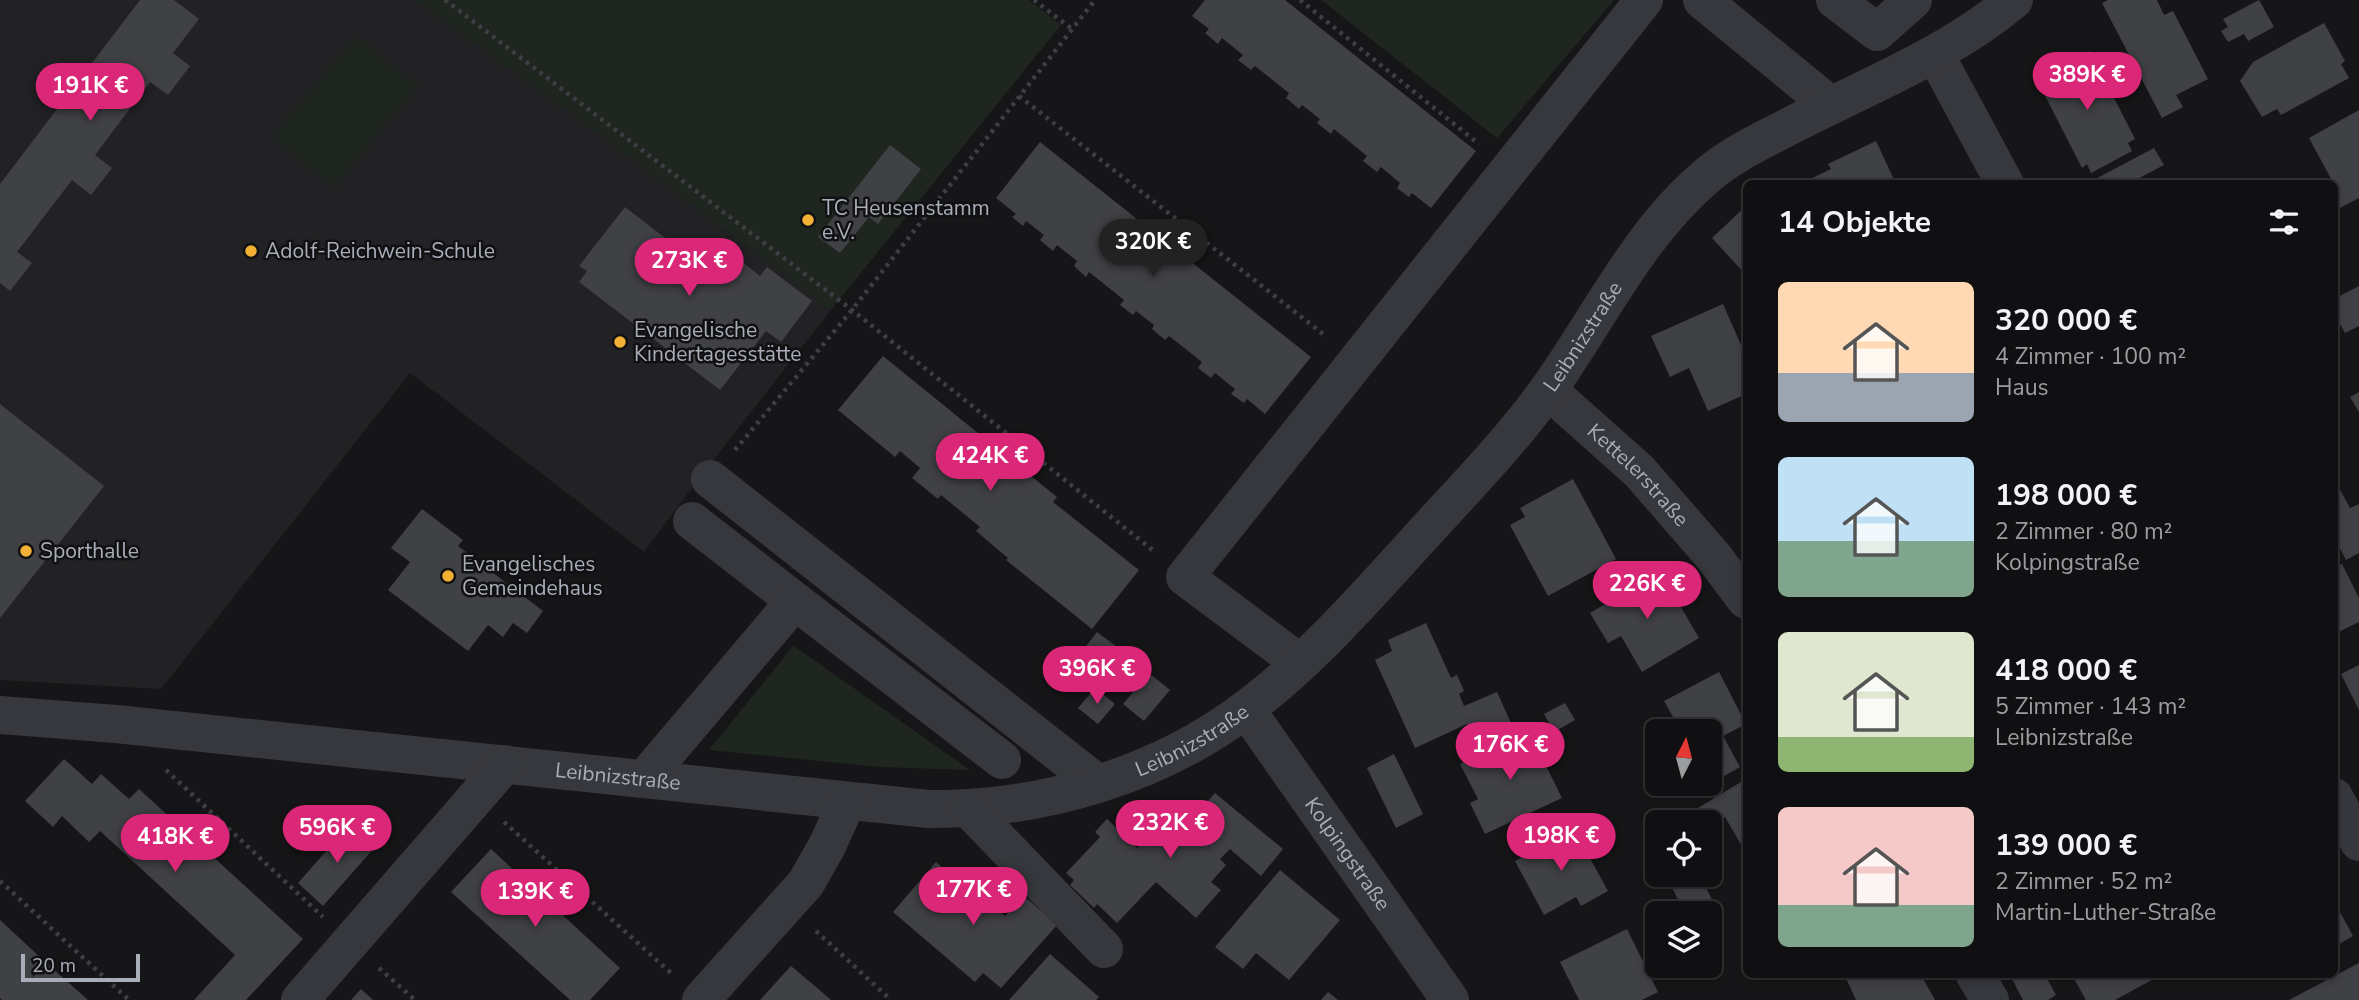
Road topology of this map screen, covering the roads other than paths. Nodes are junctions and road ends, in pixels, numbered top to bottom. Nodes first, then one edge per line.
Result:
1 (1644, 0) edge
2 (1702, 0) edge
3 (1835, 0) edge
4 (1913, 0) edge
5 (2014, 0) edge
6 (1935, 54) junction
7 (1830, 105) junction
8 (2003, 180) edge
9 (1548, 390) junction
10 (710, 479) road end
11 (692, 521) dead end
12 (1743, 596) edge
13 (795, 601) junction
14 (1300, 663) junction
15 (1245, 709) junction
16 (0, 715) edge
17 (1002, 760) dead end
18 (505, 764) junction
19 (645, 778) junction
20 (1097, 783) junction
21 (847, 802) junction
22 (2338, 804) edge
23 (969, 809) junction
24 (2359, 842) edge
25 (1104, 949) dead end
26 (1977, 978) edge
27 (691, 991) edge
28 (300, 1000) edge
29 (1450, 1000) edge
30 (1990, 1000) edge

1 - 14 street
2 - 7 street
3 - 4 street
5 - 6 street, Leibnizstraße
6 - 7 street, Leibnizstraße
6 - 8 street
7 - 9 street, Leibnizstraße
9 - 12 street, Kettelerstraße
9 - 14 street, Leibnizstraße
10 - 20 street
11 - 13 street
13 - 17 street
13 - 19 street
14 - 15 street, Leibnizstraße
15 - 20 street, Leibnizstraße
15 - 29 street, Kolpingstraße
16 - 18 street, Leibnizstraße
18 - 19 street, Leibnizstraße
18 - 28 street
19 - 21 street, Leibnizstraße
20 - 23 street, Leibnizstraße
21 - 23 street, Leibnizstraße
21 - 27 street
22 - 24 street
23 - 25 street
26 - 30 street

